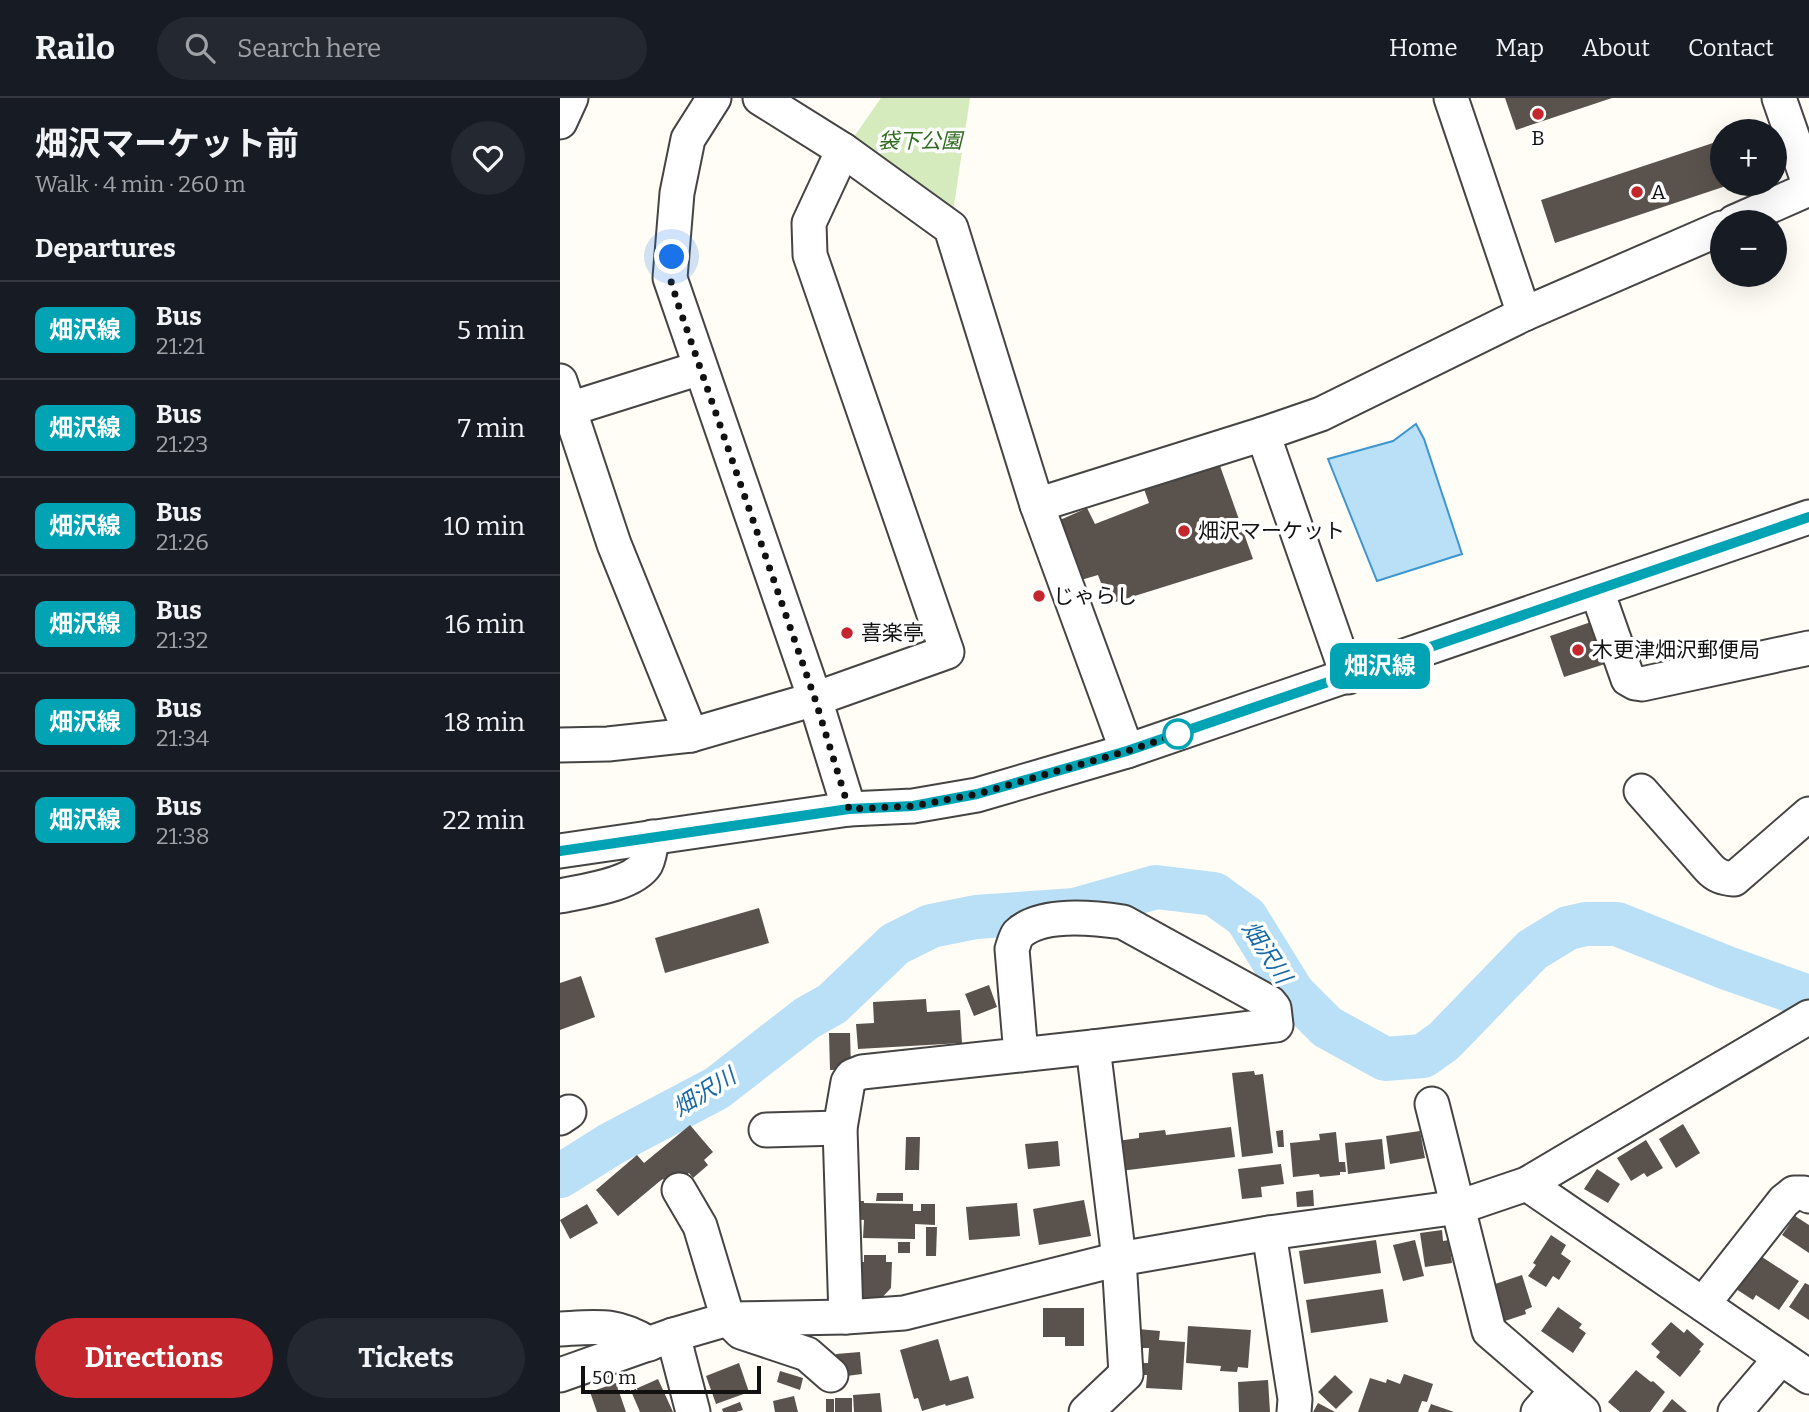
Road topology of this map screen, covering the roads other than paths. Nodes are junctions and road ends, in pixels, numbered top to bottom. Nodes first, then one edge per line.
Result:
1 (571, 98) edge
2 (714, 98) edge
3 (760, 98) edge
4 (1451, 98) edge
5 (1779, 98) edge
6 (560, 122) edge
7 (843, 150) junction
8 (1809, 187) edge
9 (1760, 210) edge
10 (1710, 233) edge
11 (1524, 314) junction
12 (700, 368) junction
13 (563, 400) edge
14 (1264, 434) junction
15 (1037, 505) junction
16 (1809, 517) edge
17 (1597, 591) junction
18 (1809, 648) edge
19 (1348, 677) junction
20 (815, 699) junction
21 (691, 735) junction
22 (560, 745) edge
23 (1127, 751) junction
24 (1641, 790) dead end
25 (849, 809) junction
26 (1809, 814) edge
27 (652, 837) junction
28 (560, 851) edge
29 (560, 896) edge
30 (1809, 1017) edge
31 (1093, 1047) junction
32 (1021, 1055) junction
33 (1432, 1104) dead end
34 (840, 1128) junction
35 (766, 1130) dead end
36 (1527, 1184) junction
37 (679, 1190) dead end
38 (1809, 1196) edge
39 (1460, 1208) junction
40 (1269, 1233) junction
41 (1118, 1259) junction
42 (1703, 1304) junction
43 (846, 1317) junction
44 (729, 1318) junction
45 (560, 1329) edge
46 (661, 1339) junction
47 (1782, 1358) junction
48 (560, 1375) edge
49 (831, 1375) dead end
50 (1809, 1377) edge
51 (1547, 1401) edge
52 (693, 1412) edge
53 (1086, 1412) edge
54 (1294, 1412) edge
55 (1583, 1412) edge
56 (1735, 1412) edge

1 - 6 street
2 - 12 street
3 - 7 street
4 - 11 street
5 - 8 street
7 - 15 street
7 - 20 street
8 - 9 street
10 - 11 street
11 - 14 street
12 - 13 street
12 - 20 street
13 - 21 street
14 - 15 street
14 - 19 street
15 - 23 street
16 - 17 street
17 - 18 street
17 - 19 street
19 - 23 street
20 - 21 street
20 - 25 street
21 - 22 street
23 - 25 street
24 - 26 street
25 - 27 street
27 - 28 street
27 - 29 street
30 - 36 street
31 - 32 street
31 - 32 street
31 - 41 street
32 - 34 street
33 - 39 street
34 - 35 street
34 - 43 street
36 - 39 street
36 - 42 street
37 - 44 street
38 - 42 street
39 - 40 street
39 - 51 street
40 - 41 street
40 - 54 street
41 - 43 street
41 - 53 street
42 - 47 street
43 - 44 street
44 - 46 street
44 - 49 street
45 - 46 street
46 - 48 street
46 - 52 street
47 - 50 street
47 - 56 street
51 - 55 street

